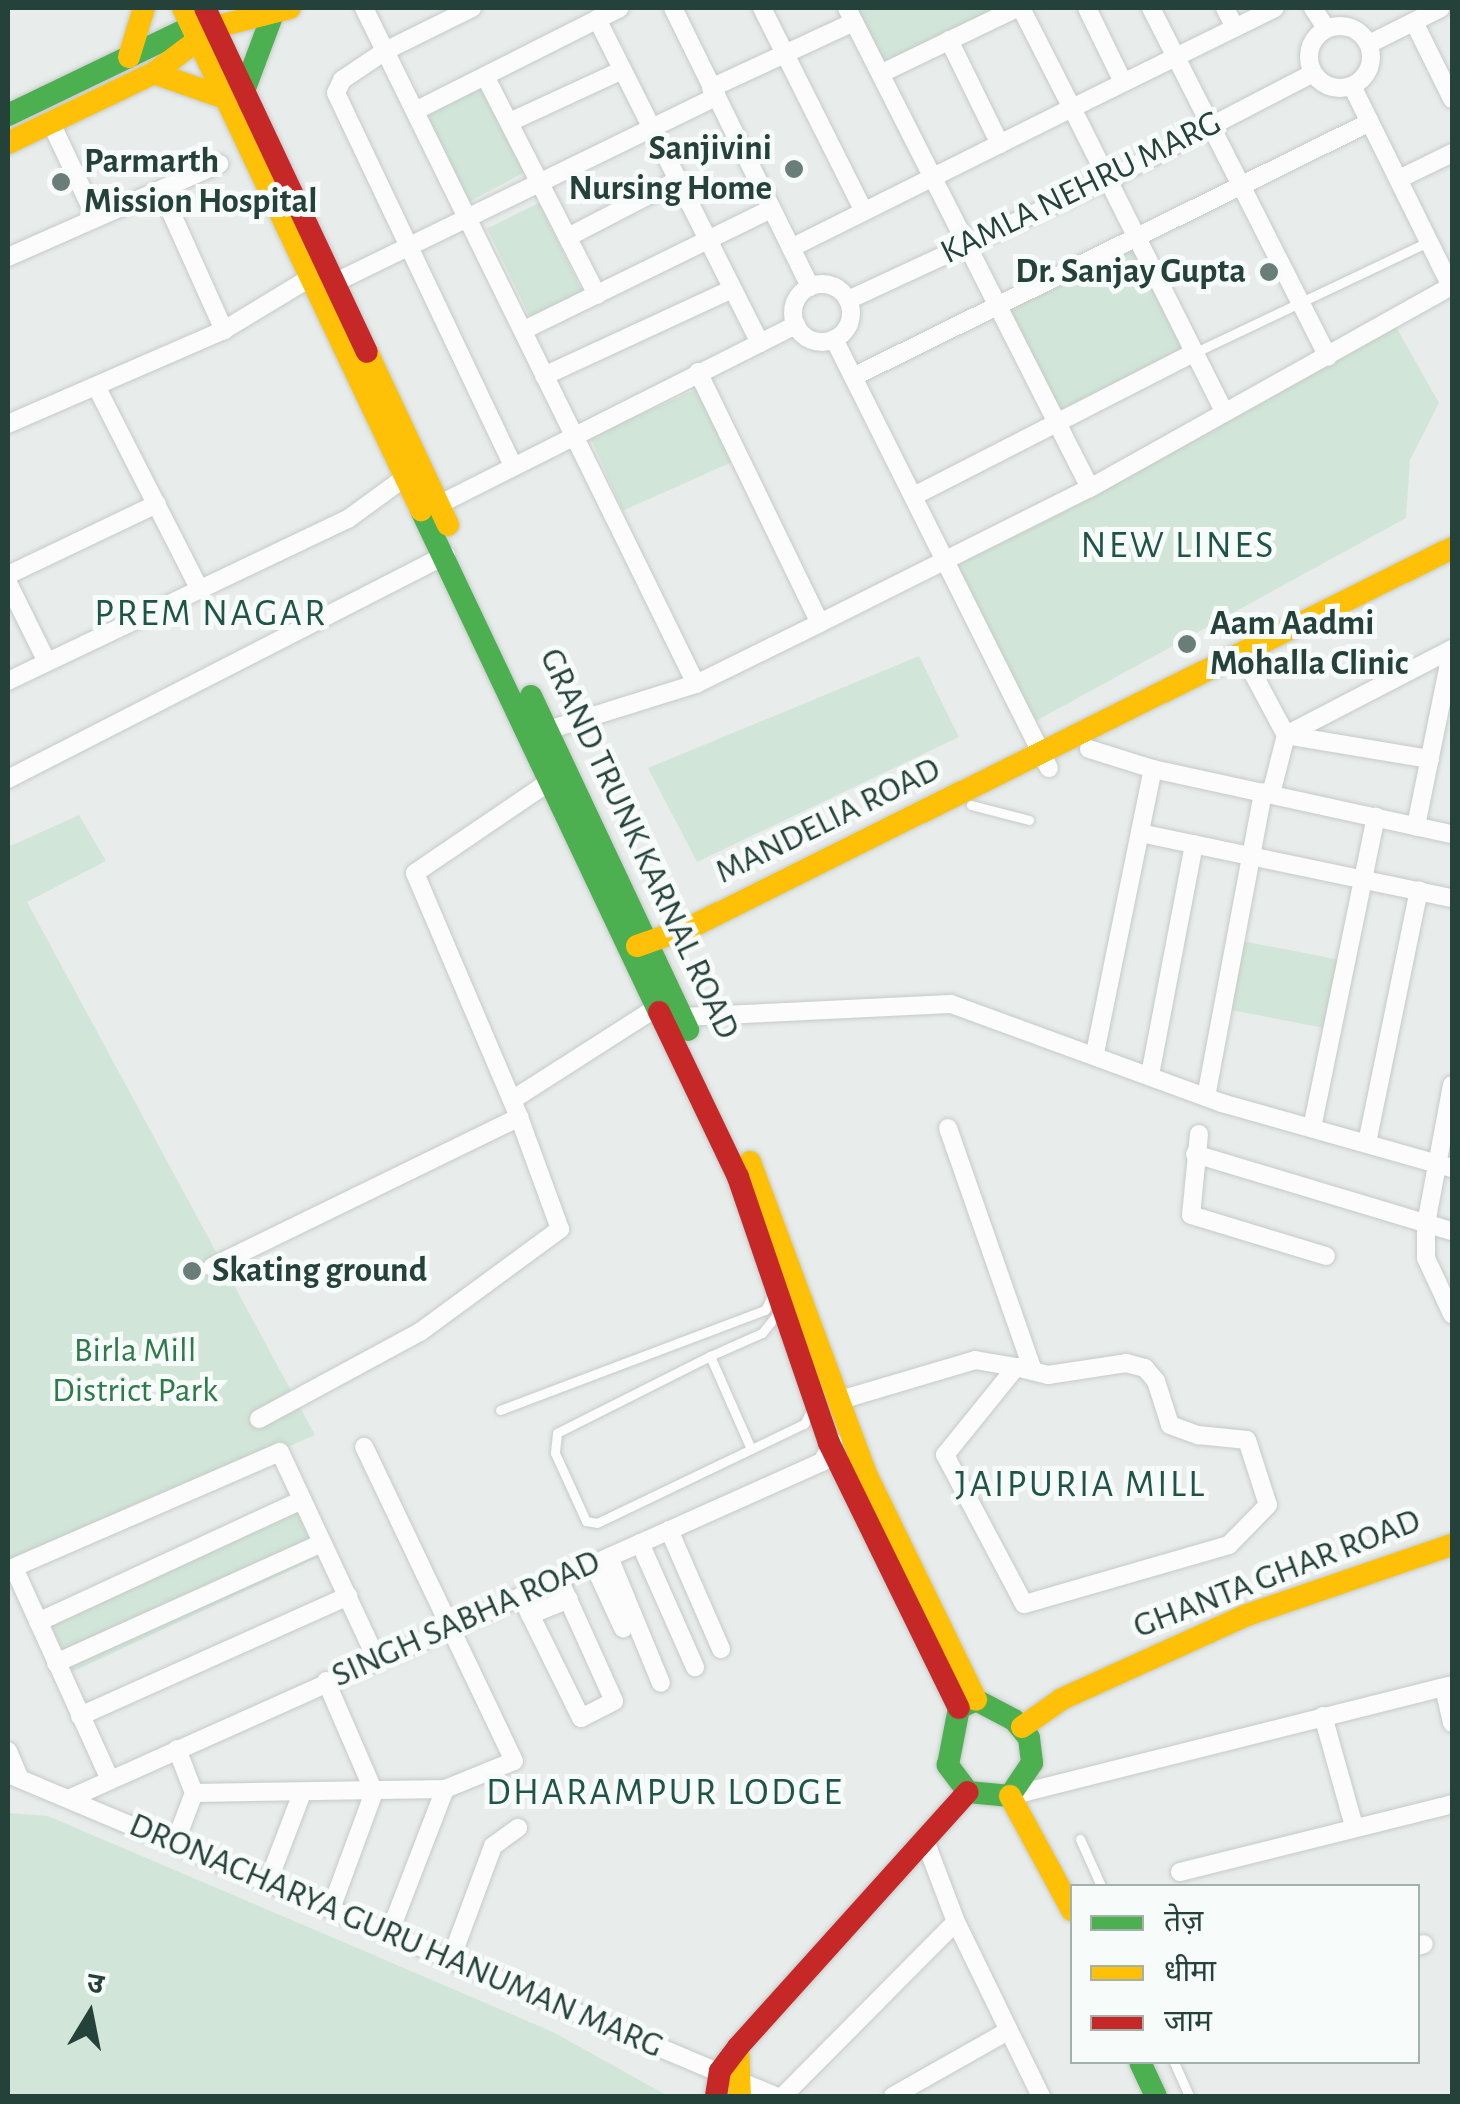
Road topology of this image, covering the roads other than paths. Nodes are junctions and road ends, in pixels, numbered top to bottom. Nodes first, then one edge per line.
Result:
1 (144, 8) edge
2 (233, 8) edge
3 (364, 8) edge
4 (472, 8) edge
5 (620, 8) edge
6 (673, 8) edge
7 (762, 8) edge
8 (1019, 8) edge
9 (1087, 8) edge
10 (1152, 8) edge
11 (1225, 8) edge
12 (1276, 8) edge
13 (1313, 8) edge
14 (1442, 8) edge
15 (281, 12) edge
16 (850, 14) edge
17 (597, 19) junction
18 (200, 21) edge
19 (1414, 22) junction
20 (1234, 28) junction
21 (1326, 28) junction
22 (949, 40) junction
23 (1369, 44) junction
24 (385, 50) junction
25 (784, 53) junction
26 (129, 57) junction
27 (1175, 58) junction
28 (620, 71) junction
29 (882, 72) junction
30 (154, 73) junction
31 (1312, 73) junction
32 (485, 76) junction
33 (1123, 82) junction
34 (1352, 86) junction
35 (714, 92) junction
36 (235, 94) junction
37 (1452, 99) edge
38 (1072, 108) junction
39 (415, 111) junction
40 (8, 114) edge
41 (512, 121) junction
42 (51, 122) junction
43 (1370, 122) junction
44 (1211, 125) junction
45 (650, 127) junction
46 (8, 143) edge
47 (1000, 144) junction
48 (1452, 153) edge
49 (219, 164) dead end
50 (932, 176) junction
51 (1107, 180) junction
52 (1399, 180) junction
53 (676, 181) junction
54 (542, 182) junction
55 (1242, 186) junction
56 (161, 190) junction
57 (771, 210) junction
58 (864, 210) junction
59 (96, 218) junction
60 (470, 218) junction
61 (568, 237) junction
62 (1136, 238) junction
63 (709, 240) junction
64 (1430, 241) junction
65 (966, 245) junction
66 (407, 248) junction
67 (791, 248) junction
68 (8, 256) edge
69 (310, 278) junction
70 (334, 283) junction
71 (810, 287) junction
72 (1452, 287) edge
73 (732, 288) junction
74 (597, 294) junction
75 (848, 300) junction
76 (1300, 303) junction
77 (995, 308) junction
78 (796, 325) junction
79 (526, 329) junction
80 (224, 330) junction
81 (834, 339) junction
82 (760, 342) junction
83 (1194, 353) junction
84 (1328, 357) junction
85 (698, 372) junction
86 (544, 376) junction
87 (855, 376) junction
88 (96, 386) junction
89 (1224, 412) junction
90 (8, 424) edge
91 (1059, 426) junction
92 (574, 432) junction
93 (512, 463) junction
94 (404, 478) junction
95 (1090, 488) junction
96 (914, 496) junction
97 (157, 504) junction
98 (438, 506) junction
99 (1452, 548) edge
100 (446, 555) junction
101 (944, 562) junction
102 (1452, 566) edge
103 (8, 575) edge
104 (8, 583) edge
105 (199, 588) junction
106 (820, 623) junction
107 (1452, 648) edge
108 (48, 662) junction
109 (1250, 668) junction
110 (8, 681) edge
111 (696, 684) junction
112 (1445, 720) edge
113 (548, 730) junction
114 (1286, 735) junction
115 (1090, 749) junction
116 (1430, 759) junction
117 (1046, 762) junction
118 (1154, 769) junction
119 (8, 780) edge
120 (552, 780) junction
121 (1267, 793) junction
122 (971, 805) junction
123 (1376, 817) junction
124 (1030, 820) dead end
125 (1416, 826) junction
126 (1140, 833) junction
127 (1452, 834) edge
128 (1194, 844) junction
129 (1250, 856) junction
130 (1362, 879) junction
131 (1418, 890) junction
132 (1452, 898) edge
133 (641, 944) junction
134 (659, 1006) junction
135 (682, 1017) junction
136 (1094, 1054) junction
137 (1150, 1075) junction
138 (1452, 1085) edge
139 (1206, 1097) junction
140 (515, 1109) junction
141 (948, 1128) dead end
142 (1312, 1128) junction
143 (1199, 1134) dead end
144 (1367, 1143) junction
145 (1195, 1154) junction
146 (1445, 1166) edge
147 (1426, 1224) junction
148 (1452, 1231) edge
149 (1326, 1256) dead end
150 (212, 1267) dead end
151 (778, 1301) junction
152 (1452, 1314) edge
153 (710, 1356) junction
154 (1024, 1369) junction
155 (826, 1402) junction
156 (500, 1410) dead end
157 (259, 1419) dead end
158 (840, 1439) junction
159 (364, 1447) dead end
160 (751, 1449) junction
161 (302, 1500) junction
162 (669, 1530) junction
163 (322, 1543) junction
164 (640, 1543) junction
165 (1452, 1545) edge
166 (601, 1560) junction
167 (10, 1569) edge
168 (560, 1579) junction
169 (348, 1596) junction
170 (522, 1596) junction
171 (568, 1599) junction
172 (530, 1616) junction
173 (38, 1622) junction
174 (450, 1627) junction
175 (623, 1628) dead end
176 (722, 1648) dead end
177 (376, 1658) junction
178 (56, 1663) junction
179 (694, 1667) dead end
180 (326, 1681) junction
181 (661, 1683) dead end
182 (1448, 1686) edge
183 (967, 1704) junction
184 (80, 1716) junction
185 (1324, 1716) junction
186 (1452, 1722) edge
187 (1022, 1727) junction
188 (177, 1749) junction
189 (8, 1750) edge
190 (13, 1776) edge
191 (110, 1780) junction
192 (445, 1789) junction
193 (302, 1792) junction
194 (374, 1792) junction
195 (968, 1792) junction
196 (194, 1793) junction
197 (1010, 1796) junction
198 (73, 1797) junction
199 (1452, 1804) edge
200 (1354, 1826) junction
201 (518, 1828) dead end
202 (1080, 1839) dead end
203 (175, 1843) junction
204 (926, 1843) junction
205 (1180, 1872) dead end
206 (268, 1882) junction
207 (1099, 1884) edge
208 (1070, 1906) edge
209 (332, 1909) junction
210 (956, 1922) junction
211 (390, 1934) junction
212 (451, 1960) junction
213 (1008, 2032) junction
214 (1141, 2064) edge
215 (1175, 2064) edge
216 (734, 2083) edge
217 (716, 2096) edge
218 (776, 2096) edge
219 (784, 2096) edge
220 (892, 2096) edge
221 (1041, 2096) edge
222 (1156, 2096) edge
223 (1189, 2096) edge

1 - 26 main road
2 - 18 main road
3 - 24 street
4 - 24 street
5 - 17 street
6 - 35 street
7 - 25 street
8 - 22 street
8 - 38 street
9 - 33 street
10 - 27 street
11 - 20 street
12 - 20 street
13 - 21 street
14 - 19 street
15 - 18 main road
15 - 36 main road
16 - 25 street
16 - 29 street
17 - 28 street
17 - 32 street
18 - 26 main road
18 - 30 main road
18 - 36 main road, GRAND TRUNK KARNAL ROAD
19 - 23 street
19 - 37 street
20 - 27 street
21 - 23 street
21 - 31 street
22 - 29 street
22 - 47 street
23 - 34 street
24 - 39 street
24 - 66 street
25 - 35 street
25 - 58 street
26 - 40 main road
27 - 33 street
27 - 44 street
28 - 41 street
28 - 45 street
29 - 50 street
30 - 36 main road
30 - 42 main road
31 - 34 street
31 - 44 street, KAMLA NEHRU MARG
32 - 39 street
32 - 41 street
33 - 38 street
34 - 43 street
35 - 45 street
35 - 57 street
36 - 69 main road, GRAND TRUNK KARNAL ROAD
36 - 70 main road, GRAND TRUNK KARNAL ROAD
38 - 47 street
38 - 51 street
39 - 60 street
41 - 54 street
42 - 46 main road
42 - 59 street
43 - 52 street
43 - 55 street
44 - 51 street, KAMLA NEHRU MARG
44 - 55 street
45 - 53 street
45 - 54 street
47 - 50 street
48 - 52 street
49 - 56 street
50 - 58 street
50 - 65 street
51 - 62 street
51 - 65 street, KAMLA NEHRU MARG
52 - 64 street
53 - 61 street
53 - 63 street
54 - 60 street
54 - 61 street
55 - 62 street
55 - 76 street
56 - 59 street
56 - 80 street
57 - 63 street
57 - 67 street
58 - 67 street
59 - 68 street
60 - 66 street
60 - 79 street
61 - 74 street
62 - 77 street
62 - 83 street
63 - 73 street
63 - 74 street
64 - 72 street
64 - 76 lane
65 - 75 street, KAMLA NEHRU MARG
65 - 77 street
66 - 70 street
66 - 93 street
67 - 71 street
69 - 80 street
69 - 94 main road, GRAND TRUNK KARNAL ROAD
70 - 98 main road, GRAND TRUNK KARNAL ROAD
71 - 75 street
71 - 78 street
72 - 84 street
73 - 82 street
73 - 86 street
74 - 79 street
75 - 81 street
76 - 83 lane
76 - 84 street
77 - 87 street
77 - 91 street
78 - 81 street
78 - 82 street
79 - 86 street
80 - 88 street
81 - 87 street
82 - 85 street
83 - 89 street
83 - 91 street
84 - 89 street
85 - 92 street
85 - 106 street
86 - 92 street
87 - 96 street
88 - 90 street
88 - 97 street
89 - 95 street
91 - 95 street
91 - 96 street
92 - 93 street
92 - 111 street
93 - 98 street
94 - 100 main road, GRAND TRUNK KARNAL ROAD
94 - 105 street
95 - 101 street
96 - 101 street
97 - 103 street
97 - 105 street
98 - 113 main road, GRAND TRUNK KARNAL ROAD
99 - 117 main road, MANDELIA ROAD
100 - 119 street
100 - 120 main road, GRAND TRUNK KARNAL ROAD
101 - 106 street
101 - 117 street
102 - 109 main road, MANDELIA ROAD
104 - 108 street
105 - 108 street
106 - 111 street
107 - 112 street
107 - 114 street
108 - 110 street
109 - 114 street
109 - 115 main road, MANDELIA ROAD
111 - 113 street
112 - 116 street
113 - 133 main road, GRAND TRUNK KARNAL ROAD
114 - 116 street
114 - 121 street
115 - 117 main road, MANDELIA ROAD
115 - 118 street
116 - 125 street
117 - 122 main road, MANDELIA ROAD
117 - 133 main road, MANDELIA ROAD
118 - 121 street
118 - 126 street
120 - 133 main road, GRAND TRUNK KARNAL ROAD
120 - 140 street
121 - 123 street
121 - 129 street
122 - 124 lane
122 - 133 main road, MANDELIA ROAD
123 - 125 street
123 - 130 street
125 - 127 street
126 - 128 street
126 - 136 street
128 - 129 street
128 - 137 street
129 - 130 street
129 - 139 street
130 - 131 street
130 - 142 street
131 - 132 street
131 - 144 street
133 - 134 main road, GRAND TRUNK KARNAL ROAD
133 - 135 main road, GRAND TRUNK KARNAL ROAD
134 - 140 street
134 - 151 main road, GRAND TRUNK KARNAL ROAD
135 - 136 street
135 - 155 main road, GRAND TRUNK KARNAL ROAD
136 - 137 street
137 - 139 street
138 - 146 street
139 - 142 street
140 - 150 street
140 - 157 street
141 - 154 street
142 - 144 street
143 - 145 street
144 - 146 street
145 - 147 street
145 - 149 street
146 - 147 street
147 - 148 street
147 - 152 street
151 - 153 lane
151 - 155 main road, GRAND TRUNK KARNAL ROAD
151 - 156 lane
153 - 160 lane
153 - 160 lane
154 - 154 street
154 - 155 street
155 - 158 main road, GRAND TRUNK KARNAL ROAD
155 - 160 lane
158 - 162 street, SINGH SABHA ROAD
158 - 183 main road, GRAND TRUNK KARNAL ROAD
159 - 174 street
161 - 163 street
161 - 167 street
161 - 173 street
162 - 164 street, SINGH SABHA ROAD
162 - 176 street
163 - 169 street
163 - 178 street
164 - 166 street, SINGH SABHA ROAD
164 - 179 street
165 - 187 main road, GHANTA GHAR ROAD
166 - 168 street, SINGH SABHA ROAD
166 - 175 street
166 - 181 street
167 - 173 street
168 - 170 street, SINGH SABHA ROAD
168 - 171 street
169 - 177 street
169 - 184 street
170 - 172 street
170 - 174 street, SINGH SABHA ROAD
171 - 172 street
171 - 172 street
173 - 178 street
174 - 177 street, SINGH SABHA ROAD
174 - 192 street
177 - 180 street, SINGH SABHA ROAD
178 - 184 street
180 - 188 street, SINGH SABHA ROAD
180 - 194 street
182 - 185 street
182 - 186 street
183 - 187 main road
183 - 195 main road
184 - 191 street
185 - 197 street
185 - 200 street
187 - 197 main road
188 - 191 street, SINGH SABHA ROAD
188 - 196 street
189 - 190 street
190 - 198 street, DRONACHARYA GURU HANUMAN MARG
191 - 198 street, SINGH SABHA ROAD
192 - 194 street
192 - 211 street
193 - 194 street
193 - 196 street
193 - 206 street
194 - 209 street
195 - 197 main road
195 - 204 main road
196 - 203 street
197 - 208 main road
198 - 203 street, DRONACHARYA GURU HANUMAN MARG
199 - 200 street
200 - 205 street
201 - 212 street
202 - 207 lane
203 - 206 street, DRONACHARYA GURU HANUMAN MARG
204 - 210 street
204 - 216 main road
206 - 209 street, DRONACHARYA GURU HANUMAN MARG
209 - 211 street, DRONACHARYA GURU HANUMAN MARG
210 - 213 street
210 - 219 street
211 - 212 street, DRONACHARYA GURU HANUMAN MARG
212 - 216 street, DRONACHARYA GURU HANUMAN MARG
213 - 220 street
213 - 221 street
214 - 222 main road
215 - 223 lane
216 - 217 main road
216 - 218 street, DRONACHARYA GURU HANUMAN MARG

